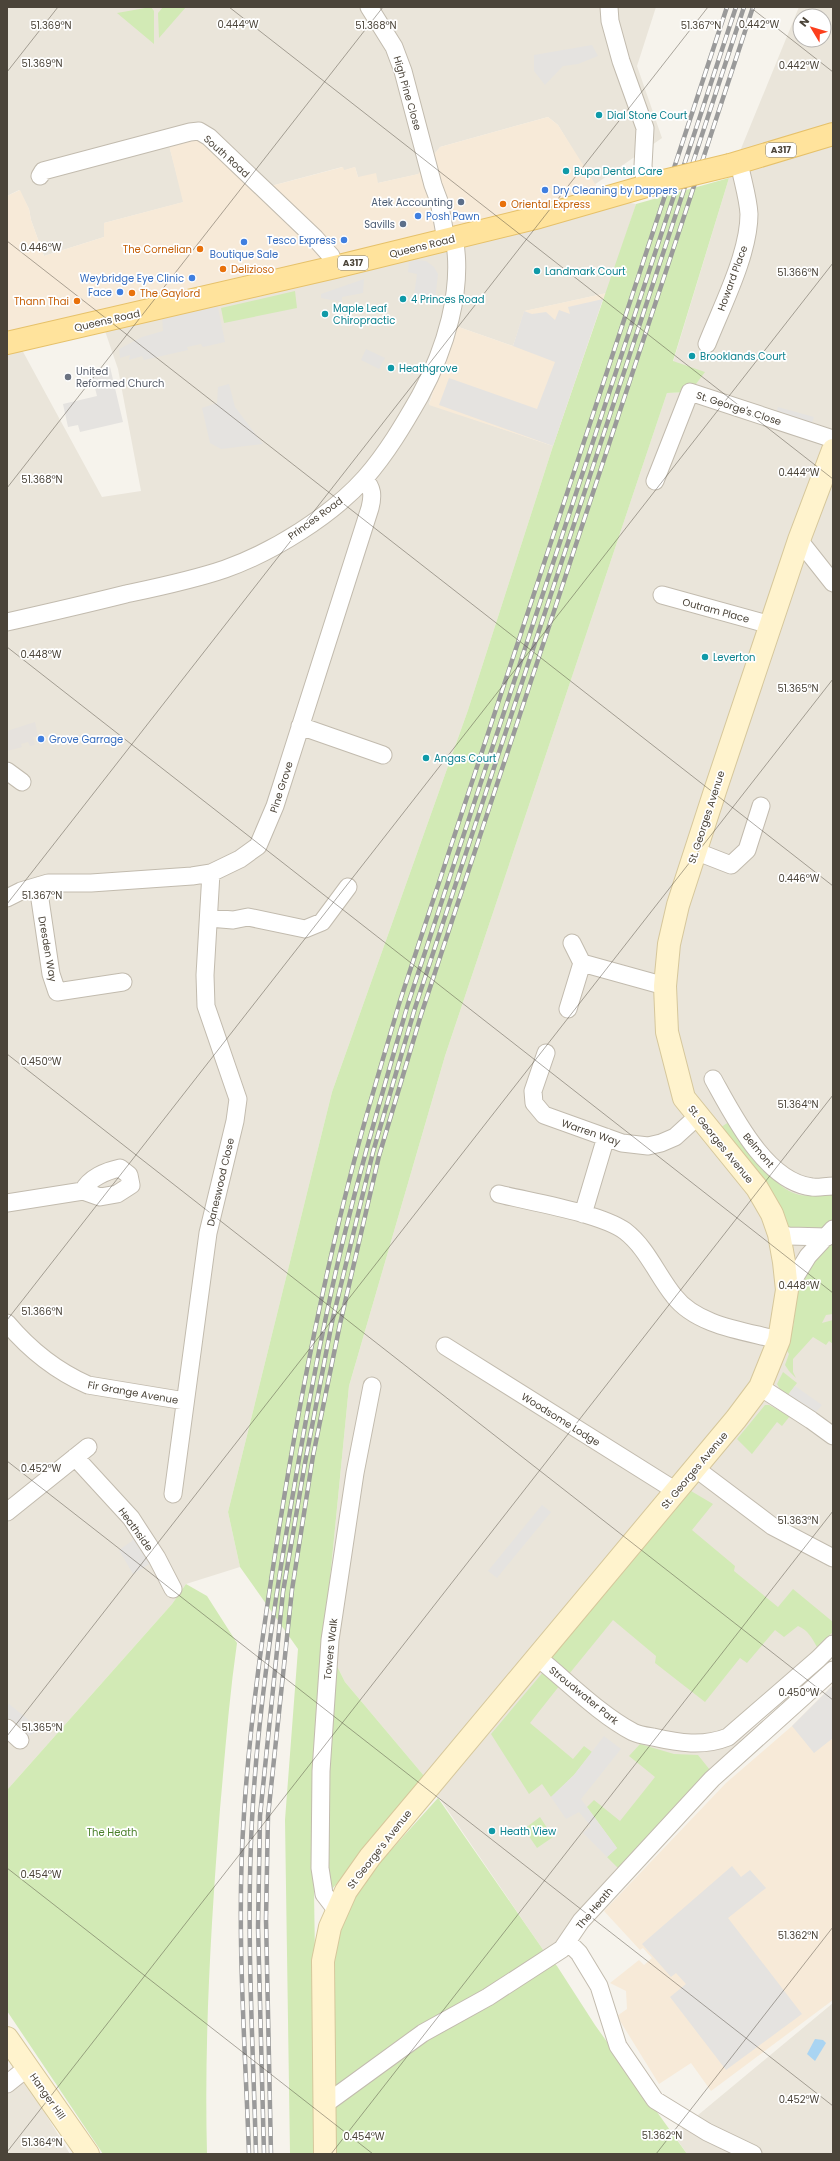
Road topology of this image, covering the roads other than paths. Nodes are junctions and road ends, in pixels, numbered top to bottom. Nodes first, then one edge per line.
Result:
1 (369, 7) edge
2 (609, 7) edge
3 (833, 134) edge
4 (734, 164) junction
5 (40, 176) dead end
6 (655, 183) junction
7 (450, 239) junction
8 (335, 267) junction
9 (7, 343) edge
10 (707, 344) dead end
11 (833, 439) edge
12 (833, 450) edge
13 (364, 479) junction
14 (655, 481) dead end
15 (799, 540) junction
16 (833, 583) edge
17 (662, 595) dead end
18 (7, 622) edge
19 (771, 624) junction
20 (300, 726) junction
21 (383, 755) dead end
22 (7, 770) edge
23 (22, 782) dead end
24 (761, 806) dead end
25 (695, 851) junction
26 (211, 873) junction
27 (38, 886) junction
28 (348, 887) dead end
29 (7, 898) edge
30 (209, 918) junction
31 (572, 943) dead end
32 (582, 963) junction
33 (123, 982) dead end
34 (665, 986) junction
35 (568, 1009) dead end
36 (546, 1053) dead end
37 (713, 1080) dead end
38 (698, 1116) junction
39 (735, 1118) junction
40 (712, 1133) junction
41 (606, 1137) junction
42 (833, 1186) edge
43 (83, 1191) dead end
44 (500, 1194) dead end
45 (7, 1203) edge
46 (583, 1214) junction
47 (830, 1233) edge
48 (779, 1234) junction
49 (787, 1290) junction
50 (7, 1322) edge
51 (779, 1340) junction
52 (445, 1346) dead end
53 (372, 1386) dead end
54 (760, 1387) junction
55 (185, 1401) junction
56 (833, 1436) edge
57 (695, 1468) junction
58 (676, 1491) junction
59 (173, 1494) dead end
60 (7, 1512) edge
61 (833, 1558) edge
62 (173, 1589) dead end
63 (833, 1644) edge
64 (537, 1657) junction
65 (833, 1670) edge
66 (7, 1728) edge
67 (20, 1740) dead end
68 (337, 1911) junction
69 (568, 1942) junction
70 (7, 2038) edge
71 (28, 2068) junction
72 (7, 2084) edge
73 (324, 2105) junction
74 (88, 2154) edge
75 (325, 2154) edge
76 (753, 2154) edge

1 - 7 street, High Pine Close
2 - 6 street
3 - 4 main road, Queens Road / A317
4 - 6 main road, Queens Road / A317, bridge
4 - 10 street, Howard Place
5 - 8 street, South Road
6 - 7 main road, Queens Road / A317
7 - 8 main road, Queens Road / A317
7 - 13 street, Princes Road
8 - 9 main road, Queens Road / A317
11 - 14 street, St. George's Close
12 - 15 main road, St. Georges Avenue
13 - 18 street, Princes Road
13 - 20 street, Pine Grove
15 - 16 street
15 - 19 main road, St. Georges Avenue
17 - 19 street, Outram Place
19 - 25 main road, St. Georges Avenue
20 - 21 street
20 - 26 street, Pine Grove
22 - 23 street
24 - 25 street
25 - 34 main road, St. Georges Avenue
26 - 27 street, Pine Grove
26 - 30 street, Daneswood Close
27 - 29 street, Pine Grove
27 - 33 street, Dresden Way
28 - 30 street
30 - 55 street, Daneswood Close
31 - 32 street
32 - 34 street
32 - 35 street
34 - 38 main road, St. Georges Avenue
36 - 41 street, Warren Way
37 - 39 street, Belmont
38 - 40 main road, St. Georges Avenue
38 - 41 street, Warren Way
39 - 40 street
39 - 42 street, Belmont
40 - 48 main road, St. Georges Avenue
41 - 46 street
43 - 45 street
44 - 46 street
46 - 51 street
47 - 48 street
47 - 49 street
48 - 49 main road, St. Georges Avenue
49 - 51 main road, St. Georges Avenue
50 - 55 street, Fir Grange Avenue
51 - 54 main road, St. Georges Avenue
52 - 58 street, Woodsome Lodge
53 - 68 street, Towers Walk
54 - 56 street
54 - 57 main road, St. Georges Avenue
55 - 59 street, Daneswood Close
57 - 58 main road, St. Georges Avenue
57 - 61 street
58 - 64 main road, St. Georges Avenue
60 - 62 street, Heathside
63 - 64 street, Stroudwater Park
64 - 68 main road, St George’s Avenue
65 - 69 street, The Heath
66 - 67 street
68 - 73 main road, St George’s Avenue
69 - 73 street, The Heath
69 - 76 street
70 - 71 main road, Hanger Hill
71 - 72 street
71 - 74 main road, Hanger Hill
73 - 75 main road, St George’s Avenue

